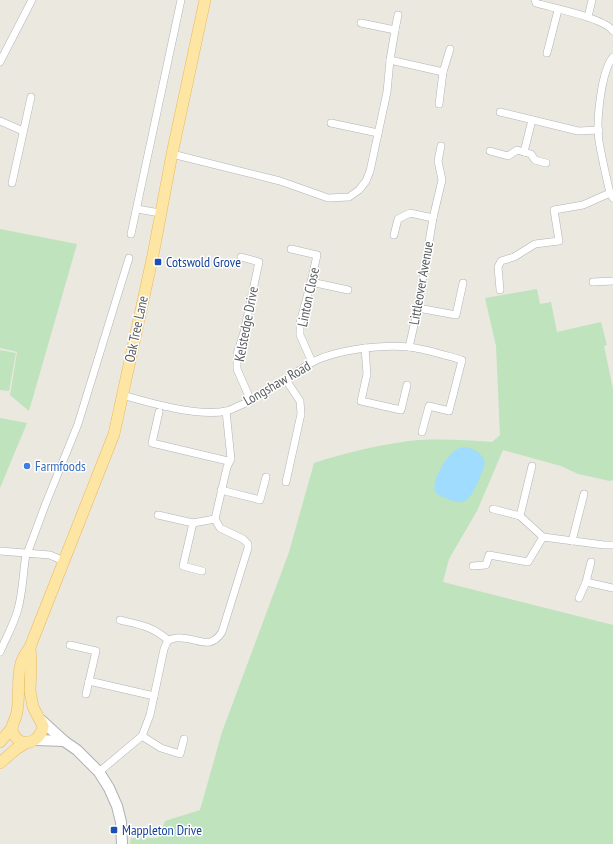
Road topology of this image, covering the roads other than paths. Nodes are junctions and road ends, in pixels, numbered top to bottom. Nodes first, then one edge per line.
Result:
1 (32, 0) edge
2 (181, 0) edge
3 (205, 0) edge
4 (536, 0) edge
5 (592, 0) edge
6 (558, 10) junction
7 (398, 15) dead end
8 (588, 17) junction
9 (361, 23) dead end
10 (395, 30) junction
11 (613, 31) edge
12 (450, 49) dead end
13 (547, 53) dead end
14 (613, 56) edge
15 (390, 60) junction
16 (0, 62) edge
17 (443, 72) junction
18 (31, 97) dead end
19 (439, 104) dead end
20 (500, 112) dead end
21 (532, 120) junction
22 (0, 121) edge
23 (331, 123) dead end
24 (599, 130) junction
25 (23, 131) junction
26 (378, 133) junction
27 (441, 146) dead end
28 (490, 151) dead end
29 (524, 152) junction
30 (172, 154) junction
31 (546, 163) dead end
32 (12, 183) dead end
33 (611, 195) edge
34 (137, 208) junction
35 (160, 213) junction
36 (433, 218) junction
37 (131, 234) dead end
38 (394, 235) dead end
39 (291, 249) dead end
40 (241, 257) dead end
41 (129, 258) dead end
42 (613, 280) edge
43 (312, 282) junction
44 (593, 282) dead end
45 (463, 284) dead end
46 (348, 290) dead end
47 (500, 290) dead end
48 (418, 308) junction
49 (409, 347) junction
50 (365, 348) junction
51 (312, 362) junction
52 (286, 380) junction
53 (407, 385) dead end
54 (122, 395) junction
55 (251, 401) junction
56 (226, 411) junction
57 (159, 412) dead end
58 (422, 432) dead end
59 (228, 462) junction
60 (532, 466) dead end
61 (266, 477) dead end
62 (286, 482) dead end
63 (221, 490) junction
64 (584, 494) dead end
65 (493, 510) dead end
66 (158, 515) dead end
67 (520, 516) junction
68 (215, 519) junction
69 (193, 524) junction
70 (544, 538) junction
71 (572, 541) junction
72 (613, 545) edge
73 (0, 551) edge
74 (26, 554) junction
75 (64, 561) junction
76 (591, 562) dead end
77 (473, 566) dead end
78 (202, 571) dead end
79 (586, 582) junction
80 (613, 588) edge
81 (579, 598) dead end
82 (120, 620) dead end
83 (168, 640) junction
84 (70, 645) dead end
85 (30, 647) junction
86 (0, 652) edge
87 (89, 681) junction
88 (86, 694) dead end
89 (154, 696) junction
90 (16, 717) junction
91 (39, 718) junction
92 (12, 728) junction
93 (142, 736) junction
94 (184, 739) dead end
95 (31, 741) junction
96 (64, 741) junction
97 (0, 742) edge
98 (0, 763) edge
99 (99, 772) junction
100 (122, 844) edge

1 - 16 street
2 - 34 street
3 - 30 main road, Oak Tree Lane
4 - 6 street
5 - 8 street
6 - 8 street
6 - 13 street
7 - 10 street
8 - 11 street
9 - 10 street
10 - 15 street
12 - 17 street
14 - 24 street
15 - 17 street
15 - 26 street
17 - 19 street
18 - 25 street
20 - 21 street
21 - 24 street
21 - 29 street
22 - 25 street
23 - 26 street
24 - 33 street
25 - 32 street
26 - 30 street
27 - 36 street, Littleover Avenue
28 - 29 street
29 - 31 street
30 - 35 main road, Oak Tree Lane
33 - 47 street
34 - 35 street
34 - 37 street
35 - 54 main road, Oak Tree Lane
36 - 38 street
36 - 48 street, Littleover Avenue
39 - 43 street, Linton Close
40 - 55 street, Kelstedge Drive
41 - 74 street, Oak Tree Lane
42 - 44 street
43 - 46 street
43 - 51 street, Linton Close
45 - 48 street
48 - 49 street, Littleover Avenue
49 - 50 street, Longshaw Road
49 - 58 street, Longshaw Road
50 - 51 street, Longshaw Road
50 - 53 street
51 - 52 street, Longshaw Road
52 - 55 street, Longshaw Road
52 - 62 street
54 - 56 street, Longshaw Road
54 - 75 main road, Oak Tree Lane
55 - 56 street, Longshaw Road
56 - 59 street
57 - 59 street
59 - 63 street
60 - 67 street
61 - 63 street
63 - 68 street
64 - 71 street
65 - 67 street
66 - 69 street
67 - 70 street
68 - 69 street
68 - 83 street
69 - 78 street
70 - 71 street
70 - 77 street
71 - 72 street
73 - 74 street
74 - 75 street
74 - 86 street, Oak Tree Lane
75 - 85 main road, Oak Tree Lane
76 - 79 street
79 - 80 street
79 - 81 street
82 - 83 street
83 - 89 street
84 - 87 street
85 - 90 main road, Oak Tree Lane
85 - 91 main road, Oak Tree Lane
87 - 88 street
87 - 89 street
89 - 93 street
90 - 91 main road
90 - 92 main road, Oak Tree Lane
91 - 95 main road
91 - 96 street
92 - 95 main road
92 - 97 main road, Oak Tree Lane
93 - 94 street
93 - 99 street
95 - 96 street
95 - 98 main road
96 - 99 street
99 - 100 street

